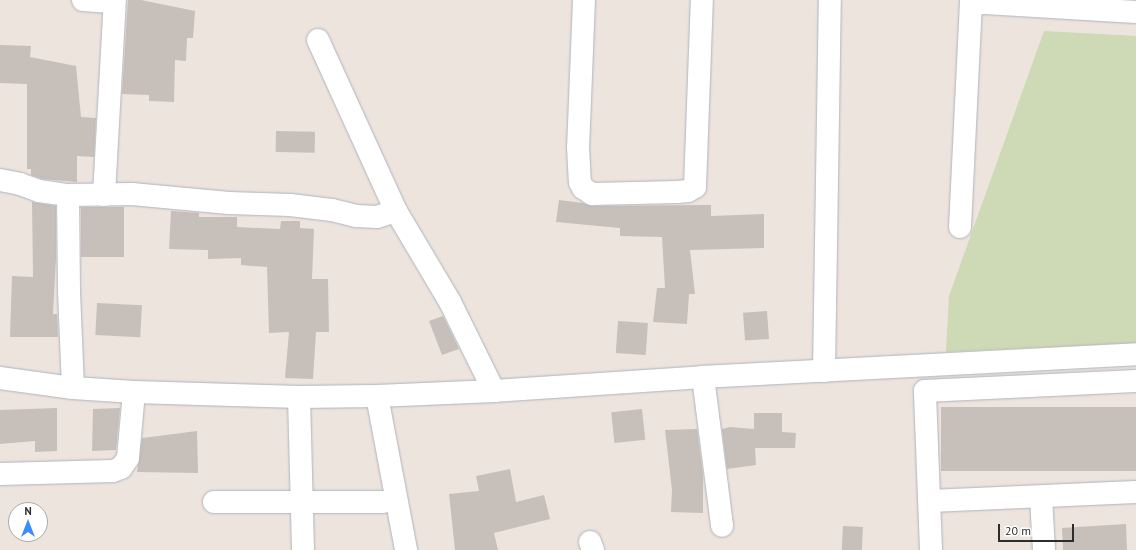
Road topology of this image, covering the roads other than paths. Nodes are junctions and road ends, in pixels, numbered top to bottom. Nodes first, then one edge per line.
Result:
1 (83, 0) edge
2 (584, 0) edge
3 (702, 0) edge
4 (830, 0) edge
5 (115, 1) edge
6 (971, 2) edge
7 (1136, 12) edge
8 (318, 40) dead end
9 (0, 180) edge
10 (68, 195) junction
11 (104, 195) junction
12 (396, 210) junction
13 (960, 227) dead end
14 (1136, 354) edge
15 (824, 371) junction
16 (703, 376) junction
17 (0, 378) edge
18 (1136, 381) edge
19 (74, 388) junction
20 (494, 391) junction
21 (134, 392) junction
22 (377, 396) junction
23 (299, 397) junction
24 (0, 474) edge
25 (1136, 492) edge
26 (1041, 498) junction
27 (930, 501) junction
28 (214, 502) dead end
29 (302, 502) junction
30 (383, 502) dead end
31 (722, 526) dead end
32 (303, 550) edge
33 (406, 550) edge
34 (931, 550) edge
35 (1044, 550) edge

1 - 5 street
2 - 3 street
4 - 15 street
5 - 11 street
6 - 7 street
6 - 13 street
8 - 12 street
9 - 10 street
10 - 11 street
10 - 19 street
11 - 12 street
12 - 20 street
14 - 15 street
15 - 16 street
16 - 20 street
16 - 31 street
17 - 19 street
18 - 27 street
19 - 21 street
20 - 22 street
21 - 23 street
21 - 24 street
22 - 23 street
22 - 33 street
23 - 29 street
25 - 26 street
26 - 27 street
26 - 35 street
27 - 34 street
28 - 29 street
29 - 30 street
29 - 32 street

